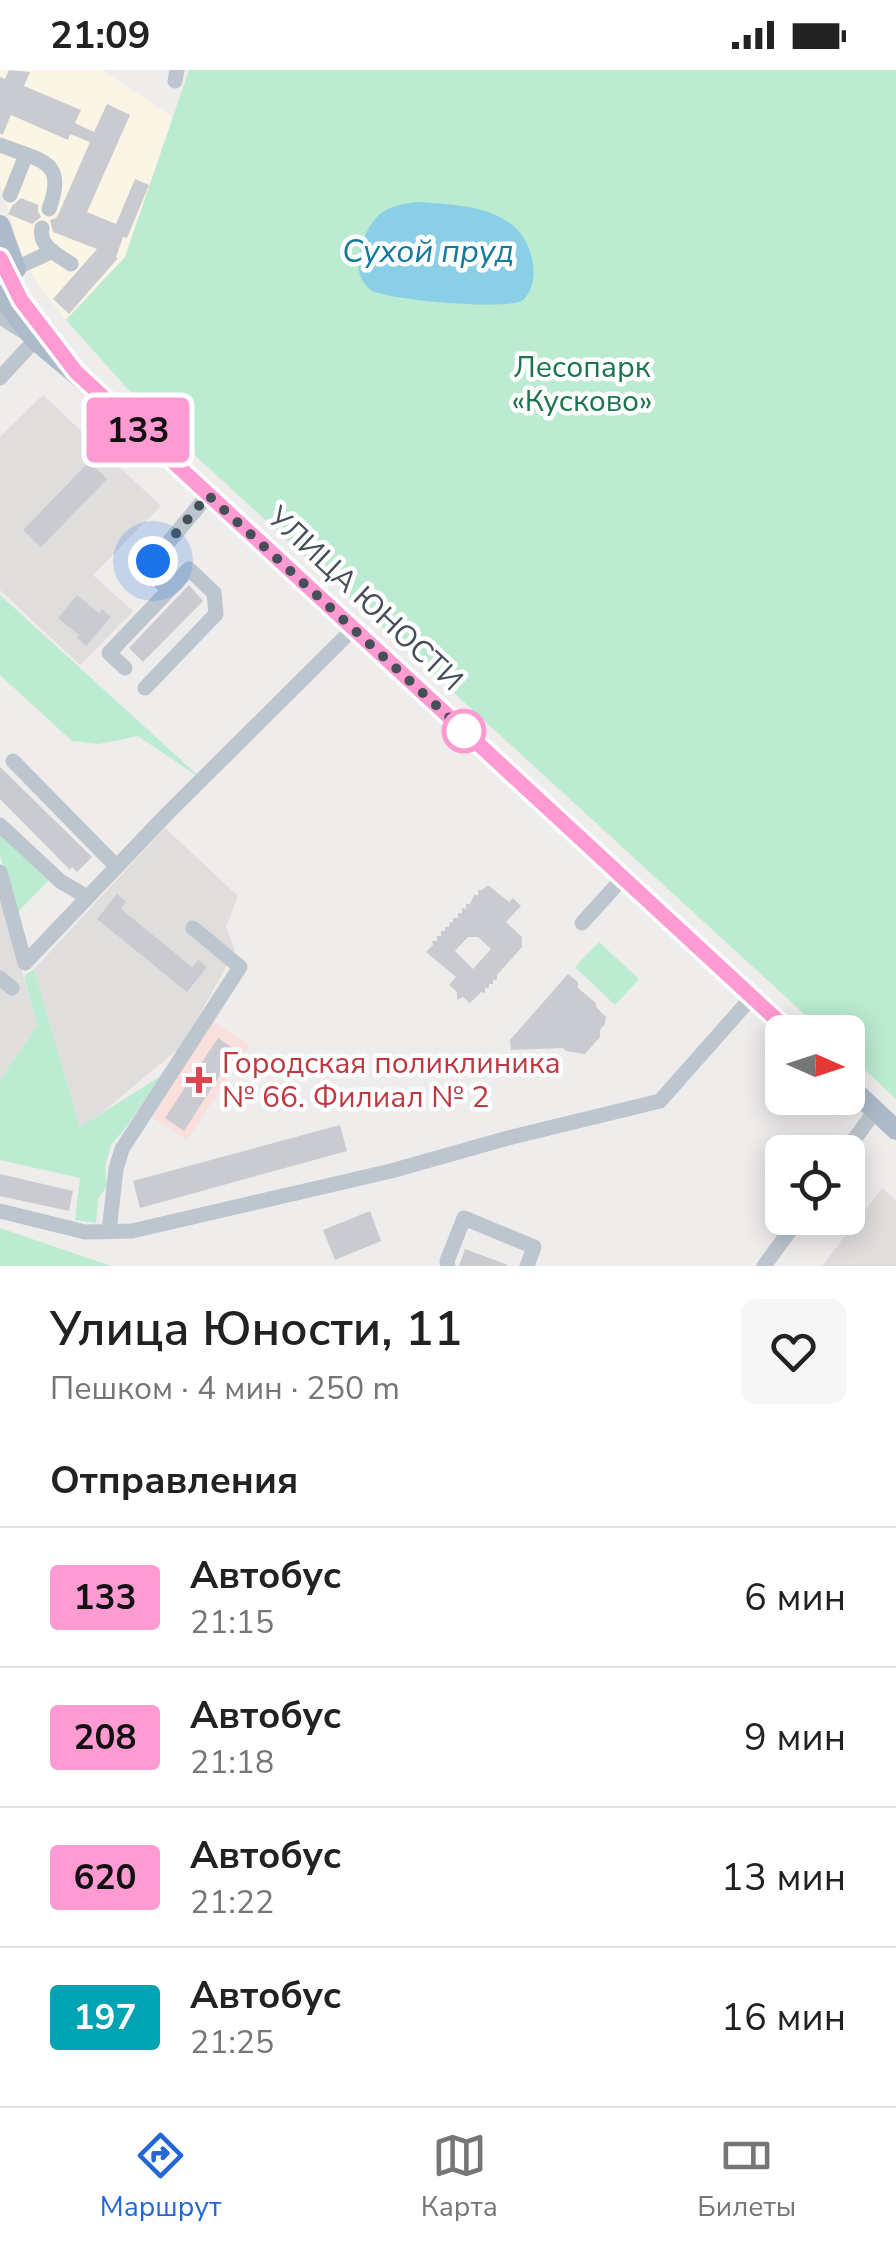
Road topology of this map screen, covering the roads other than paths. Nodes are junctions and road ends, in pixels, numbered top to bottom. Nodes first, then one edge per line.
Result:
1 (0, 145) edge
2 (26, 156) junction
3 (10, 195) dead end
4 (49, 209) dead end
5 (0, 226) edge
6 (42, 228) dead end
7 (53, 251) junction
8 (8, 263) edge
9 (70, 264) dead end
10 (0, 295) edge
11 (0, 317) edge
12 (33, 331) junction
13 (0, 378) edge
14 (208, 495) junction
15 (168, 591) junction
16 (354, 629) junction
17 (125, 668) dead end
18 (145, 688) dead end
19 (13, 761) dead end
20 (0, 825) edge
21 (116, 866) junction
22 (0, 872) edge
23 (623, 878) junction
24 (87, 897) junction
25 (582, 923) dead end
26 (193, 928) dead end
27 (752, 997) junction
28 (772, 1015) edge
29 (865, 1102) edge
30 (875, 1111) junction
31 (896, 1130) edge
32 (857, 1135) edge
33 (0, 1210) edge
34 (109, 1231) junction
35 (787, 1235) edge
36 (448, 1266) edge
37 (528, 1266) edge
38 (764, 1266) edge

1 - 2 street
2 - 3 street
2 - 4 street
5 - 8 main road
6 - 7 street
7 - 8 street
7 - 9 street
8 - 12 main road
10 - 12 main road, УЛИЦА ЮНОСТИ
11 - 12 street
12 - 13 street
12 - 14 main road, УЛИЦА ЮНОСТИ
14 - 15 street
14 - 16 main road, УЛИЦА ЮНОСТИ
15 - 17 street
15 - 18 street
16 - 21 street
16 - 23 main road, УЛИЦА ЮНОСТИ
19 - 21 street
20 - 24 street
21 - 24 street
22 - 24 street
23 - 25 street
23 - 27 main road, УЛИЦА ЮНОСТИ
26 - 34 street
27 - 28 main road, УЛИЦА ЮНОСТИ
27 - 34 street
29 - 30 main road
30 - 31 main road
30 - 32 street
33 - 34 street
35 - 38 street
36 - 37 street

